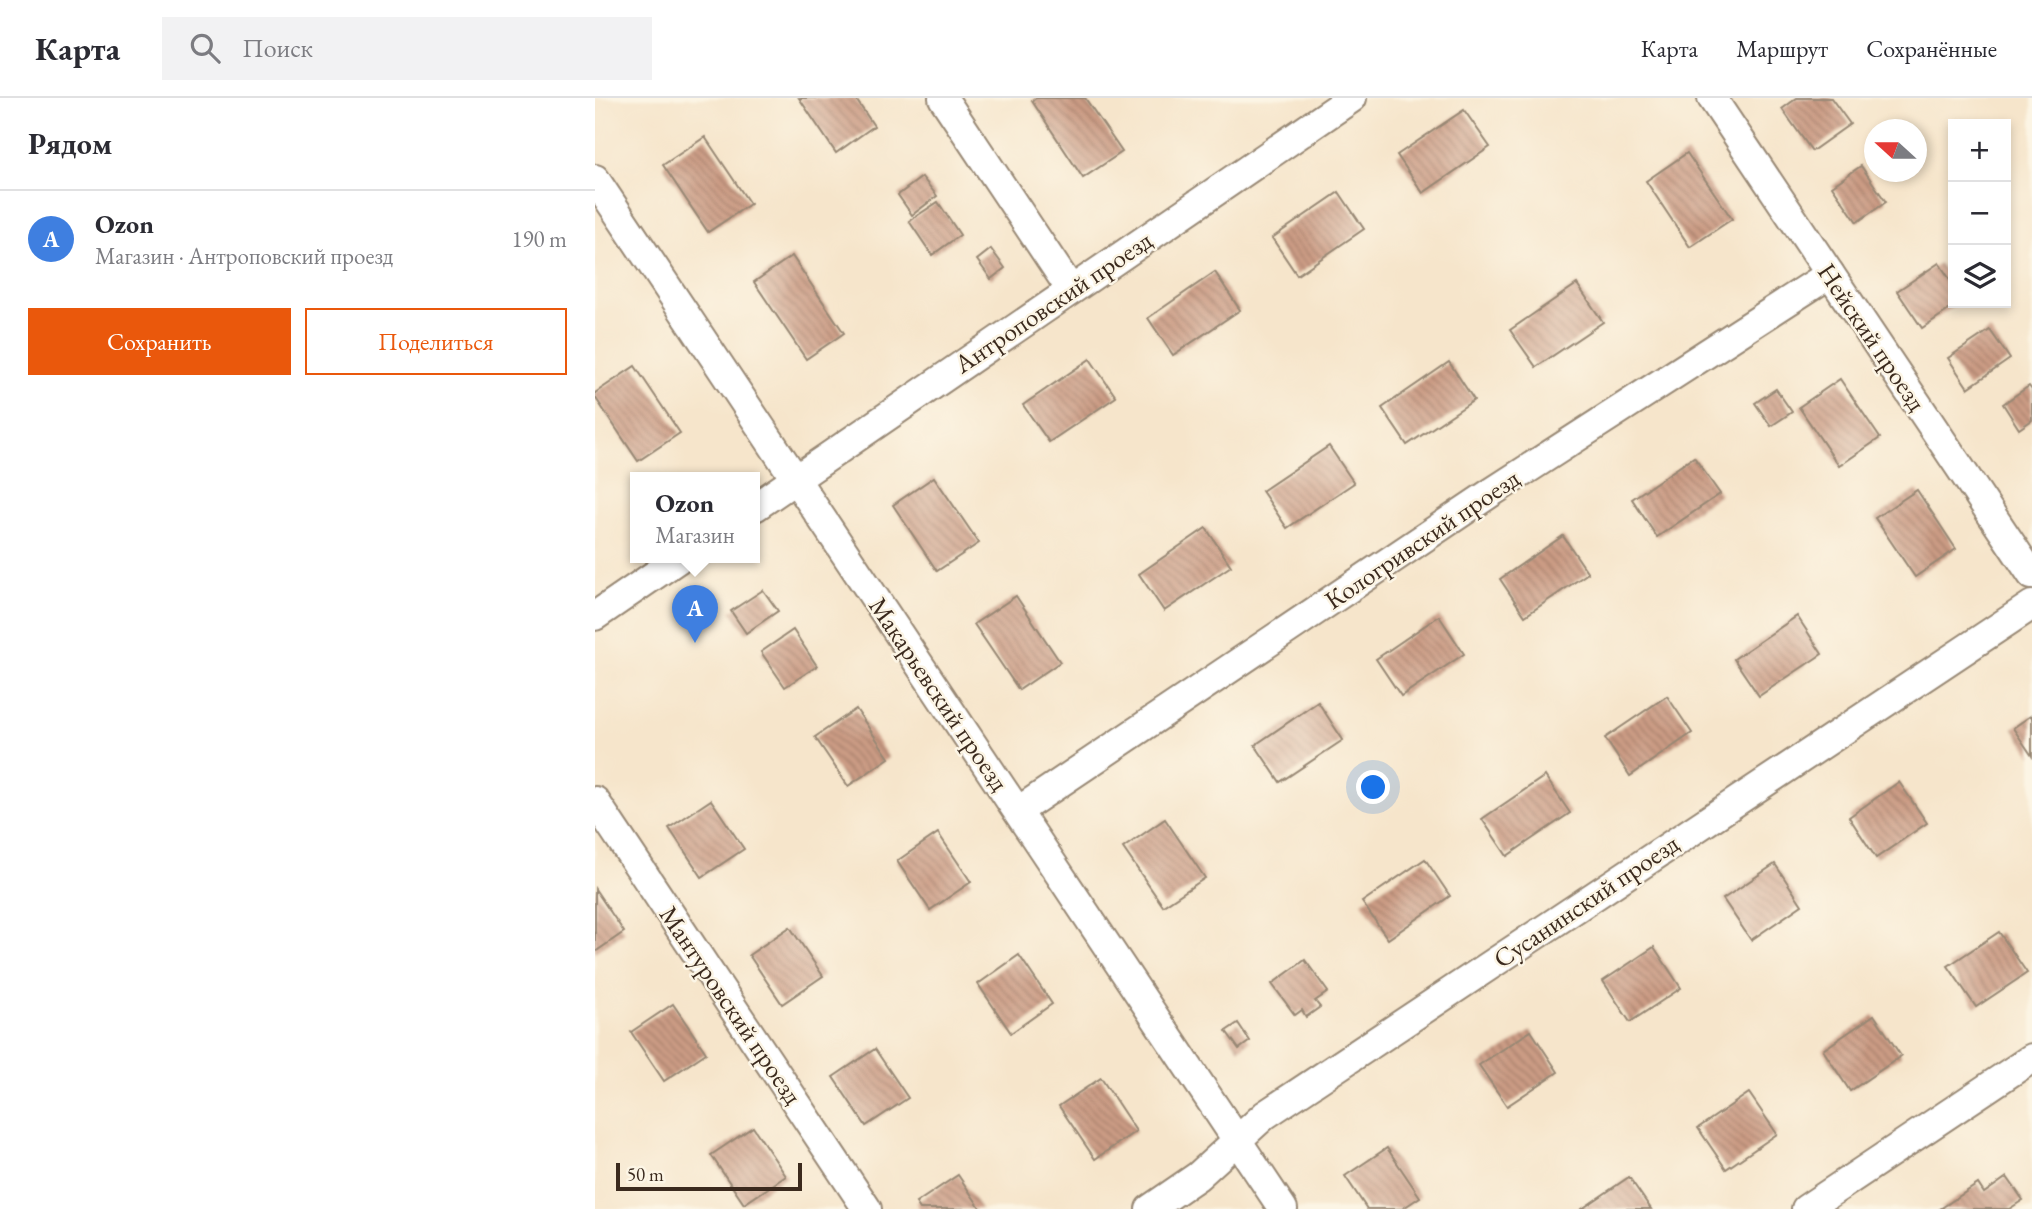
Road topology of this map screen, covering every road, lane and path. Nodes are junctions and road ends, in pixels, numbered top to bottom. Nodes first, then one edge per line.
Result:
1 (943, 98) edge
2 (1712, 98) edge
3 (1346, 100) edge
4 (595, 179) edge
5 (1831, 274) junction
6 (1071, 290) junction
7 (795, 479) junction
8 (760, 503) edge
9 (672, 563) edge
10 (2032, 575) edge
11 (2032, 605) edge
12 (595, 616) edge
13 (595, 801) edge
14 (1018, 811) junction
15 (2032, 1058) edge
16 (1238, 1142) junction
17 (867, 1209) edge
18 (1150, 1209) edge
19 (1283, 1209) edge
20 (1806, 1209) edge

1 - 6 street
2 - 5 street, Нейский проезд
3 - 6 street, Антроповский проезд
4 - 7 street, Макарьевский проезд
5 - 10 street, Нейский проезд
5 - 14 street, Кологривский проезд
6 - 7 street, Антроповский проезд
7 - 8 street, Антроповский проезд
7 - 14 street, Макарьевский проезд
9 - 12 street
11 - 16 street, Сусанинский проезд
13 - 17 street, Мантуровский проезд
14 - 16 street, Макарьевский проезд
15 - 20 street
16 - 18 street, Сусанинский проезд
16 - 19 street, Макарьевский проезд

